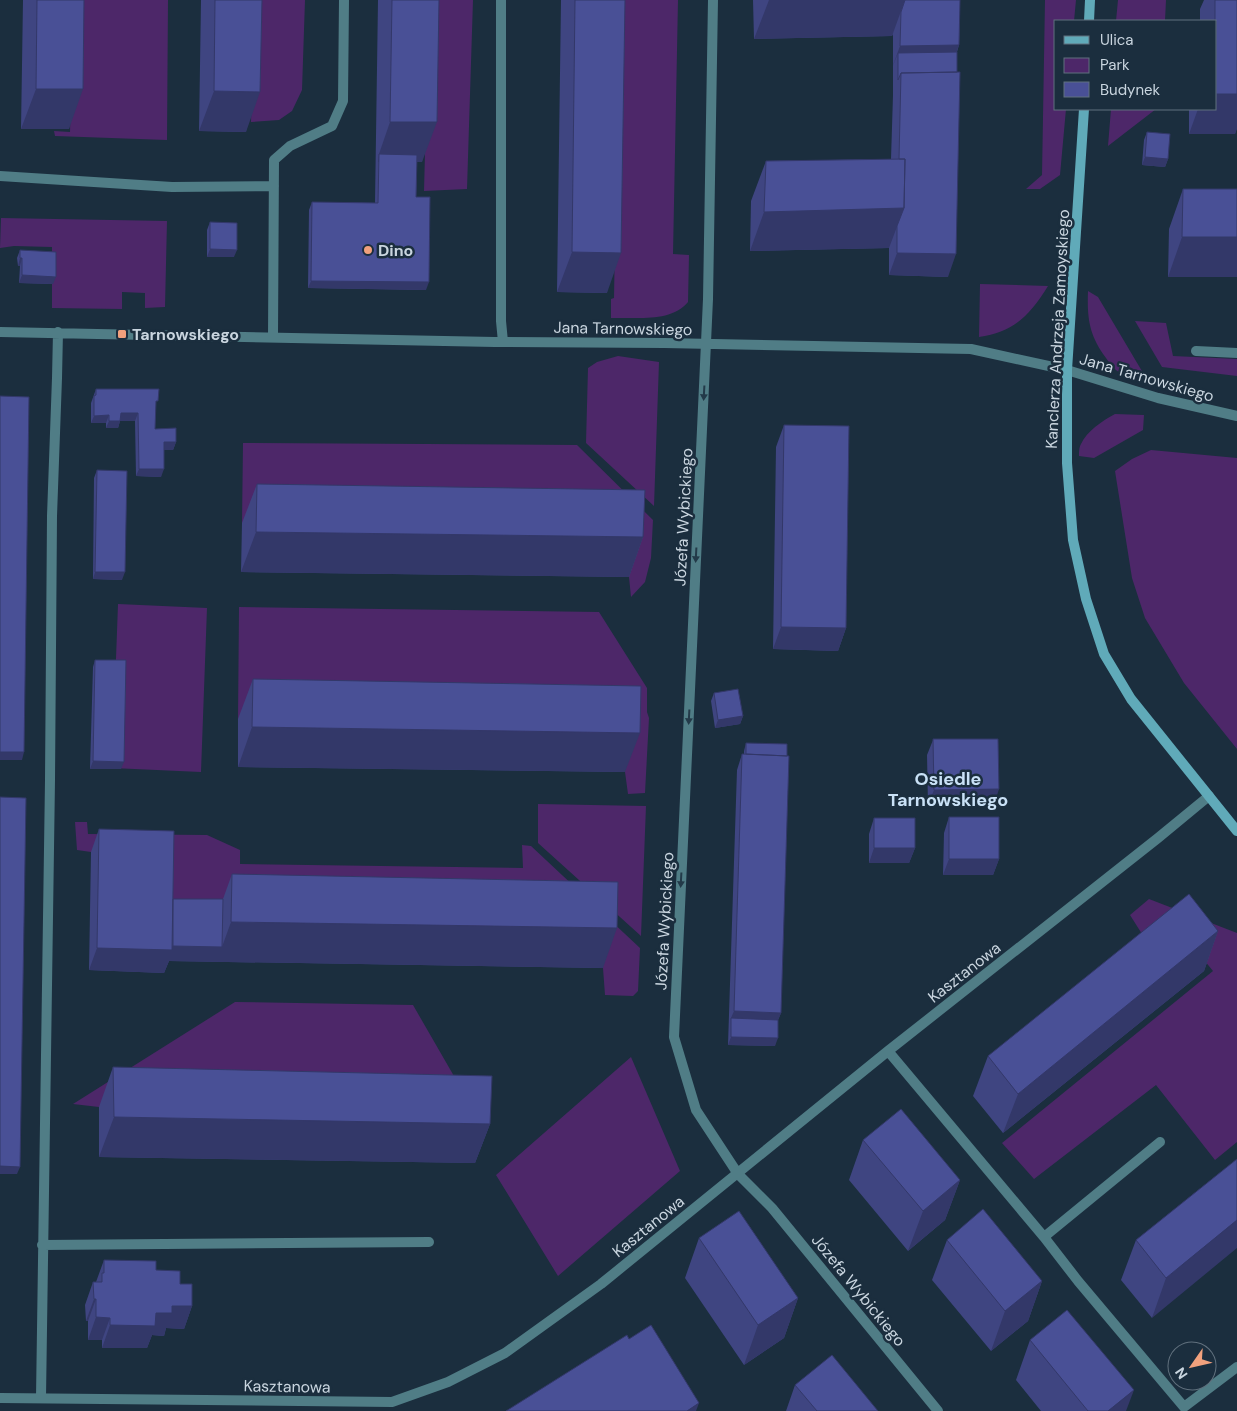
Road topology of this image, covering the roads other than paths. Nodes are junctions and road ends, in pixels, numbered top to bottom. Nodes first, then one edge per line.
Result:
1 (344, 0) edge
2 (501, 0) edge
3 (713, 0) edge
4 (1090, 0) edge
5 (1089, 20) edge
6 (1084, 110) edge
7 (0, 176) edge
8 (274, 186) junction
9 (0, 332) edge
10 (58, 332) junction
11 (273, 337) junction
12 (503, 342) junction
13 (706, 344) junction
14 (1196, 351) dead end
15 (1237, 352) edge
16 (1067, 370) junction
17 (1237, 416) edge
18 (1209, 796) junction
19 (1237, 831) edge
20 (888, 1051) junction
21 (1160, 1142) dead end
22 (738, 1174) junction
23 (1044, 1237) junction
24 (429, 1242) dead end
25 (42, 1245) junction
26 (1237, 1367) edge
27 (0, 1398) edge
28 (41, 1398) junction
29 (938, 1411) edge

1 - 8 street
2 - 12 street
3 - 13 street, Józefa Wybickiego
4 - 5 street
6 - 16 street, Kanclerza Andrzeja Zamoyskiego
7 - 8 street
8 - 11 street
9 - 10 street, Jana Tarnowskiego
10 - 11 street, Jana Tarnowskiego
10 - 25 street
11 - 12 street, Jana Tarnowskiego
12 - 13 street, Jana Tarnowskiego
13 - 16 street, Jana Tarnowskiego
13 -> 22 street, Józefa Wybickiego
14 - 15 street
16 - 17 street, Jana Tarnowskiego
16 - 18 street, Kanclerza Andrzeja Zamoyskiego
18 - 19 street, Kanclerza Andrzeja Zamoyskiego
18 - 20 street, Kasztanowa
20 - 22 street, Kasztanowa
20 - 23 street
21 - 23 street
22 - 28 street, Kasztanowa
22 - 29 street, Józefa Wybickiego
23 - 26 street
24 - 25 street
25 - 28 street
27 - 28 street, Kasztanowa

